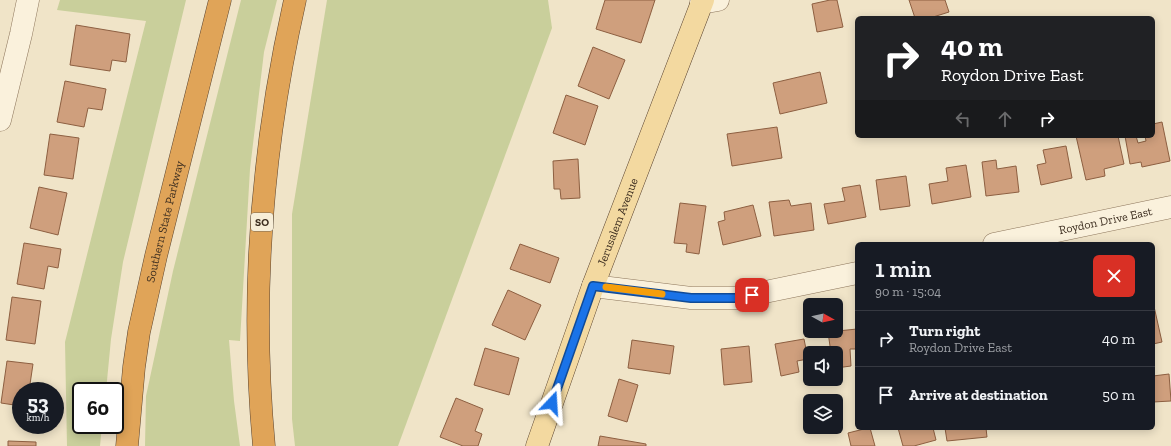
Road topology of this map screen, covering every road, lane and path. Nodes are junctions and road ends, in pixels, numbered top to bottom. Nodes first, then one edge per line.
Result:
1 (28, 0) edge
2 (209, 0) edge
3 (220, 0) edge
4 (295, 0) edge
5 (707, 1) edge
6 (199, 89) junction
7 (0, 120) edge
8 (1171, 207) edge
9 (1004, 242) edge
10 (855, 273) edge
11 (593, 286) junction
12 (127, 446) edge
13 (264, 446) edge
14 (537, 446) edge

1 - 7 street
2 - 6 highway
3 - 6 highway, Southern State Parkway
4 - 13 highway, SO
5 - 11 main road, Jerusalem Avenue
6 - 12 highway, Southern State Parkway
8 - 9 street, Roydon Drive East
10 - 11 street
11 - 14 main road, Jerusalem Avenue

